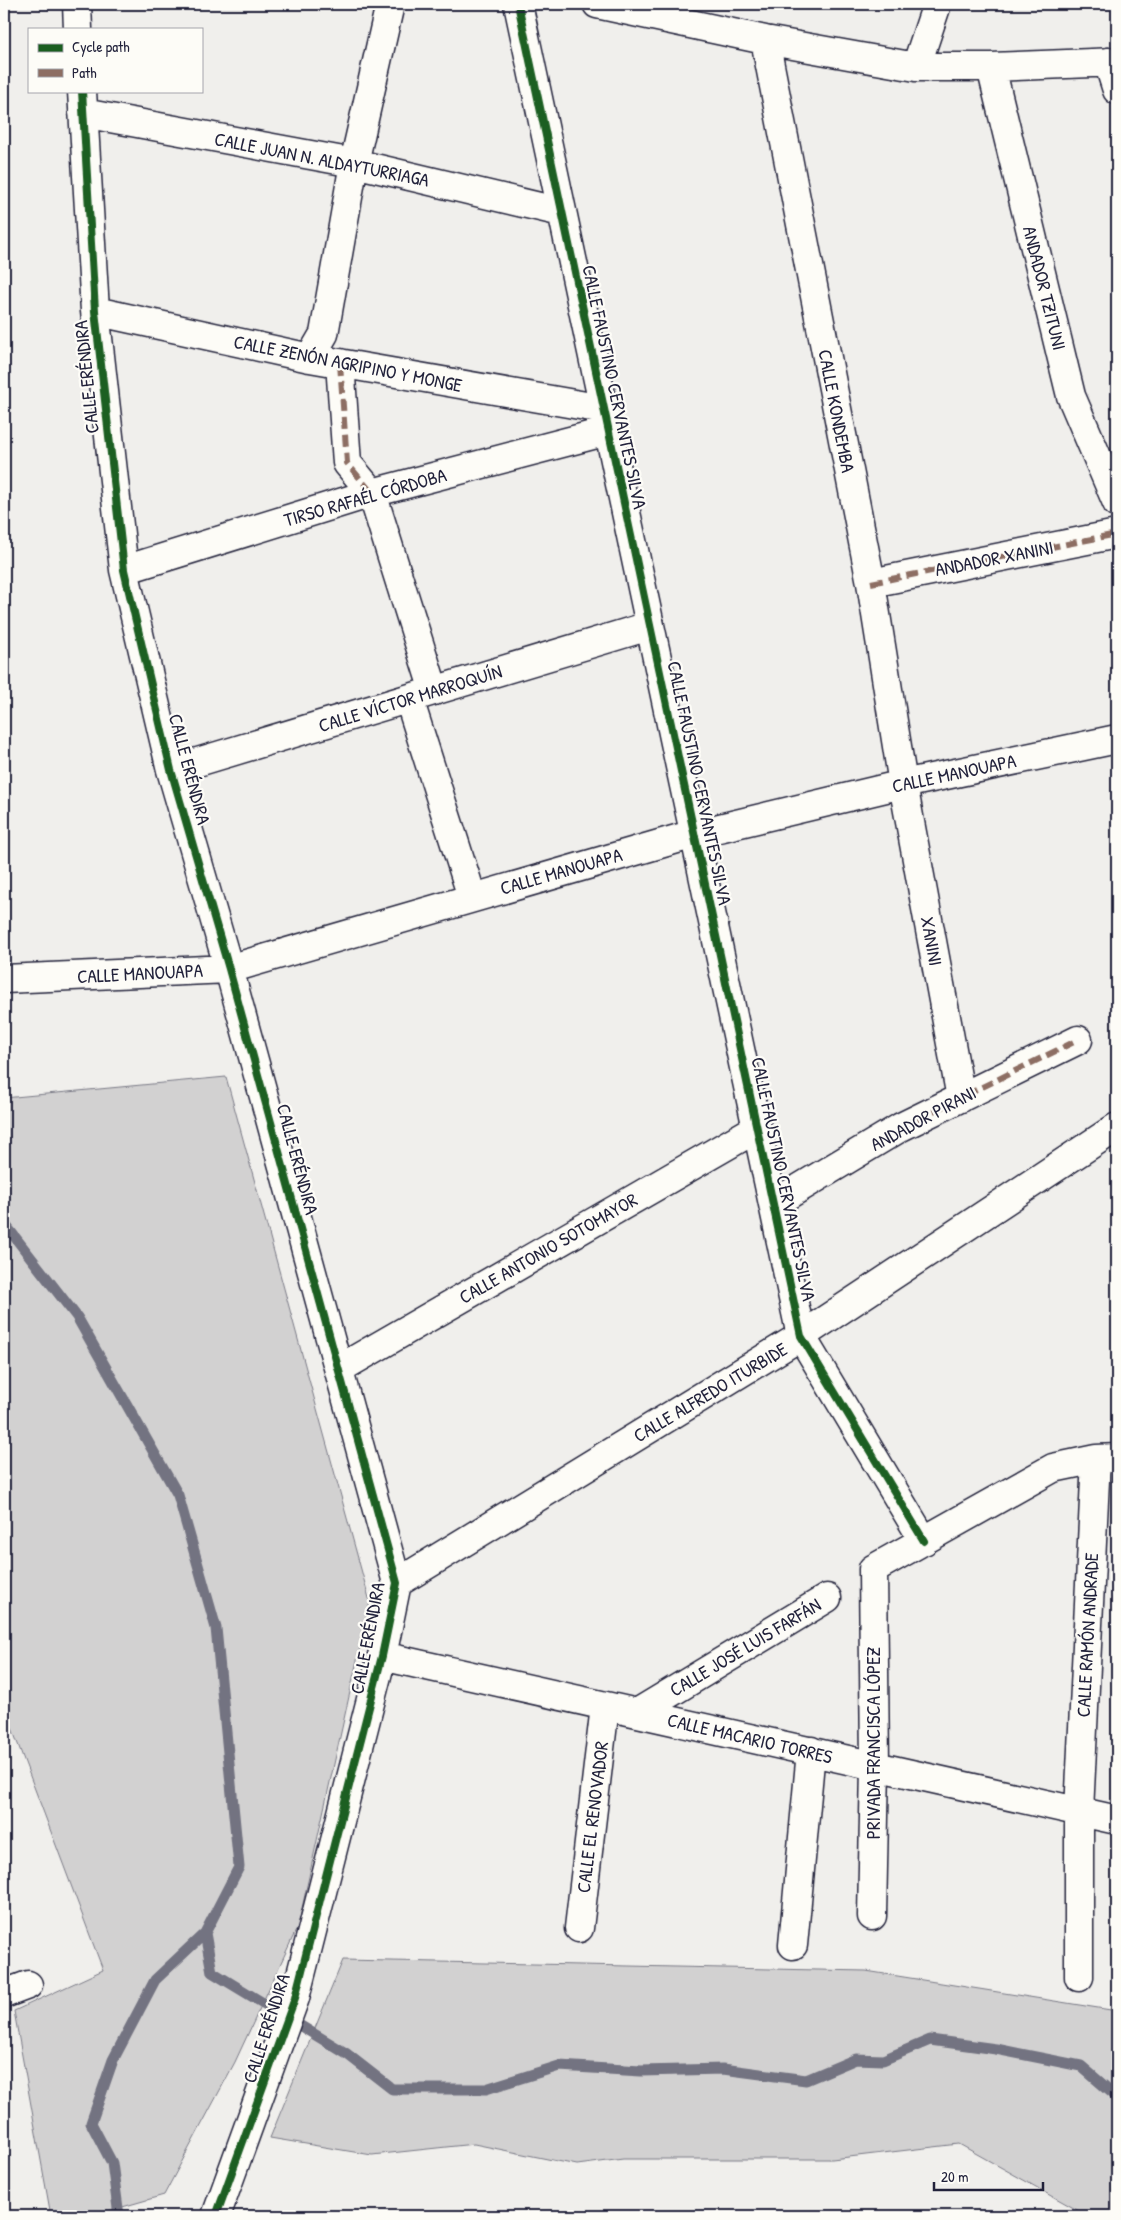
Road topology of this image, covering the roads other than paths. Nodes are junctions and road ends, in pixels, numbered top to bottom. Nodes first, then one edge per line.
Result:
1 (77, 4) edge
2 (390, 4) edge
3 (518, 4) edge
4 (597, 4) edge
5 (936, 4) edge
6 (78, 28) edge
7 (765, 40) junction
8 (1112, 62) edge
9 (916, 66) junction
10 (991, 67) junction
11 (1117, 90) edge
12 (82, 102) edge
13 (354, 163) junction
14 (561, 212) junction
15 (94, 311) junction
16 (310, 358) junction
17 (340, 363) junction
18 (605, 420) junction
19 (372, 493) junction
20 (1117, 503) edge
21 (1117, 534) edge
22 (124, 570) junction
23 (871, 583) junction
24 (649, 626) junction
25 (434, 691) junction
26 (409, 699) junction
27 (1117, 740) edge
28 (171, 770) junction
29 (903, 784) junction
30 (694, 834) junction
31 (472, 897) junction
32 (229, 969) junction
33 (4, 979) edge
34 (1078, 1040) dead end
35 (961, 1098) junction
36 (1117, 1127) edge
37 (757, 1128) junction
38 (773, 1204) junction
39 (801, 1336) junction
40 (339, 1369) junction
41 (1106, 1458) edge
42 (924, 1541) junction
43 (397, 1583) junction
44 (826, 1598) dead end
45 (382, 1656) junction
46 (605, 1706) junction
47 (637, 1713) junction
48 (811, 1751) junction
49 (875, 1766) junction
50 (1079, 1811) junction
51 (1117, 1820) edge
52 (872, 1916) dead end
53 (579, 1928) dead end
54 (793, 1945) dead end
55 (1079, 1977) dead end
56 (216, 2216) edge

1 - 6 street
2 - 13 street
3 - 14 street, CALLE FAUSTINO CERVANTES SILVA
4 - 7 street
5 - 9 street
7 - 9 street
7 - 23 street, CALLE KONDEMBA
8 - 10 street
8 - 11 street
9 - 10 street
10 - 20 street, ANDADOR TZITUNI
12 - 13 street, CALLE JUAN N. ALDAYTURRIAGA
12 - 15 street, CALLE ERÉNDIRA
13 - 14 street, CALLE JUAN N. ALDAYTURRIAGA
13 - 16 street
14 - 18 street, CALLE FAUSTINO CERVANTES SILVA
15 - 16 street, CALLE ZENÓN AGRIPINO Y MONGE
15 - 22 street, CALLE ERÉNDIRA
16 - 17 street, CALLE ZENÓN AGRIPINO Y MONGE
17 - 18 street, CALLE ZENÓN AGRIPINO Y MONGE
17 - 19 street
18 - 19 street, TIRSO RAFAÉL CÓRDOBA
18 - 24 street, CALLE FAUSTINO CERVANTES SILVA
19 - 22 street, TIRSO RAFAÉL CÓRDOBA
19 - 25 street
21 - 23 street, ANDADOR XANINI
22 - 28 street, CALLE ERÉNDIRA
23 - 29 street, CALLE KONDEMBA
24 - 25 street, CALLE VÍCTOR MARROQUÍN
24 - 30 street, CALLE FAUSTINO CERVANTES SILVA
25 - 26 street, CALLE VÍCTOR MARROQUÍN
26 - 28 street, CALLE VÍCTOR MARROQUÍN
26 - 31 street
27 - 29 street, CALLE MANOUAPA
28 - 32 street, CALLE ERÉNDIRA
29 - 30 street, CALLE MANOUAPA
29 - 35 street, XANINI
30 - 31 street, CALLE MANOUAPA
30 - 37 street, CALLE FAUSTINO CERVANTES SILVA
31 - 32 street, CALLE MANOUAPA
32 - 33 street, CALLE MANOUAPA
32 - 40 street, CALLE ERÉNDIRA
34 - 35 street, ANDADOR PIRANI
35 - 38 street, ANDADOR PIRANI
36 - 39 street, CALLE ALFREDO ITURBIDE
37 - 38 street, CALLE FAUSTINO CERVANTES SILVA
37 - 40 street, CALLE ANTONIO SOTOMAYOR
38 - 39 street, CALLE FAUSTINO CERVANTES SILVA
39 - 42 street, CALLE FAUSTINO CERVANTES SILVA
39 - 43 street, CALLE ALFREDO ITURBIDE
40 - 43 street, CALLE ERÉNDIRA
41 - 42 street
41 - 50 street, CALLE RAMÓN ANDRADE
42 - 49 street, PRIVADA FRANCISCA LÓPEZ
43 - 45 street, CALLE ERÉNDIRA
44 - 47 street, CALLE JOSÉ LUIS FARFÁN
45 - 46 street, CALLE MACARIO TORRES
45 - 56 street, CALLE ERÉNDIRA
46 - 47 street, CALLE MACARIO TORRES
46 - 53 street, CALLE EL RENOVADOR
47 - 48 street, CALLE MACARIO TORRES
48 - 49 street, CALLE MACARIO TORRES
48 - 54 street
49 - 50 street, CALLE MACARIO TORRES
49 - 52 street, PRIVADA FRANCISCA LÓPEZ
50 - 51 street, CALLE MACARIO TORRES
50 - 55 street, CALLE RAMÓN ANDRADE

